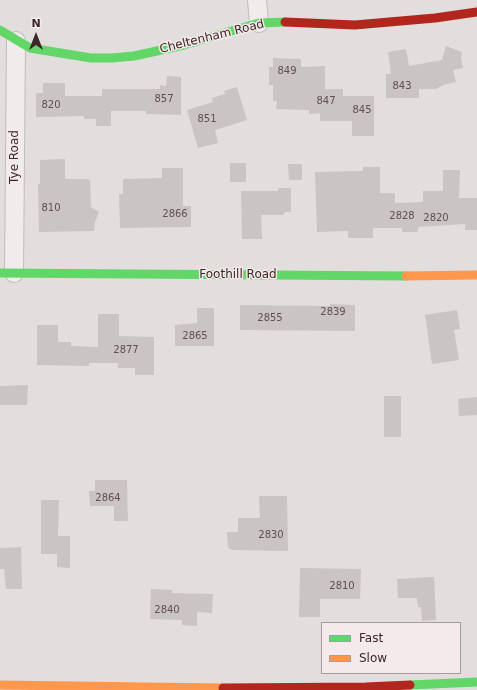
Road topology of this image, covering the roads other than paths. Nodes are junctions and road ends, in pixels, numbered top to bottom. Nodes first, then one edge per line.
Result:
1 (257, 0) edge
2 (477, 12) edge
3 (259, 23) junction
4 (0, 30) edge
5 (16, 41) junction
6 (7, 273) edge
7 (477, 275) edge
8 (477, 682) edge
9 (0, 685) edge
10 (386, 688) edge

1 - 3 street
2 - 3 street, Cheltenham Road
3 - 5 street, Cheltenham Road
4 - 5 street, Cheltenham Road
5 - 6 street, Tye Road
6 - 7 street, Foothill Road
8 - 10 street
9 - 10 street

